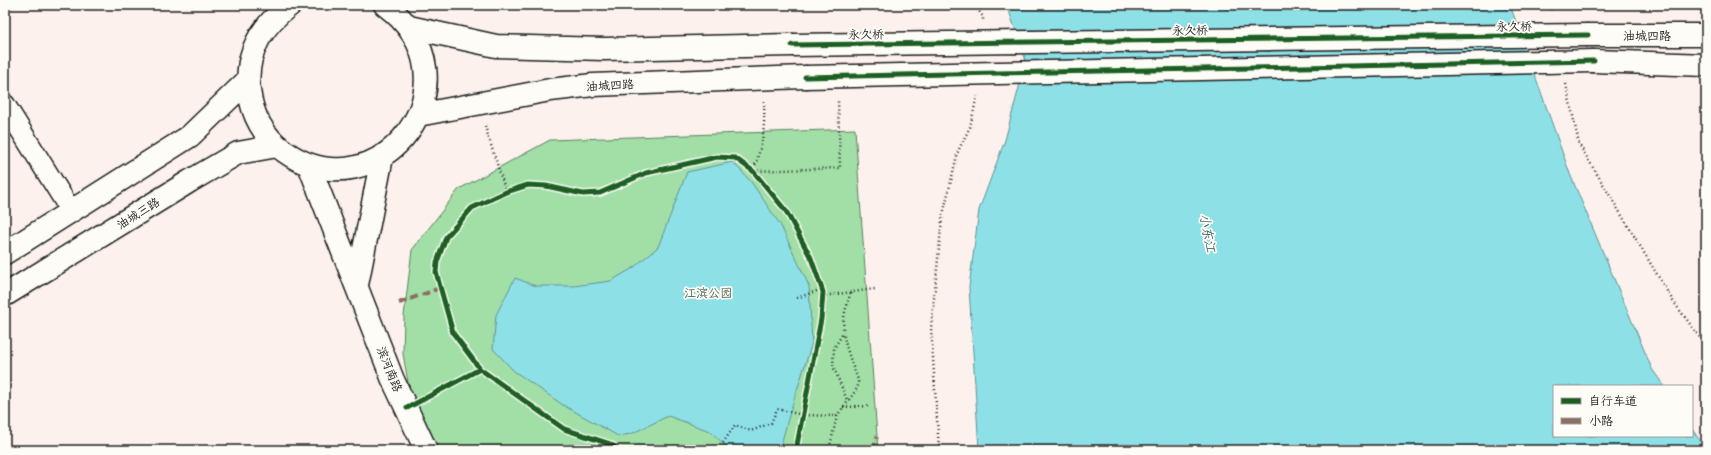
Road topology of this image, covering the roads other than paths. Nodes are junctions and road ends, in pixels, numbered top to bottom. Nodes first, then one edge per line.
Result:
1 (290, 5) edge
2 (385, 5) edge
3 (409, 27) junction
4 (1588, 35) joint
5 (1706, 35) edge
6 (1706, 65) edge
7 (248, 80) junction
8 (5, 105) edge
9 (418, 116) junction
10 (277, 146) junction
11 (382, 157) junction
12 (310, 164) junction
13 (71, 211) junction
14 (5, 253) edge
15 (357, 285) junction
16 (5, 295) edge
17 (426, 450) edge

1 - 7 main road
2 - 3 main road
3 - 4 main road, 永久桥, bridge
3 - 9 main road
4 - 5 main road, 油城四路
6 - 9 main road, 油城四路, bridge
7 - 10 main road
7 - 13 main road
8 - 13 street
9 - 11 main road
10 - 12 main road
10 - 16 main road, 油城三路
11 - 12 main road
11 - 15 main road
12 - 15 main road, 滨河南路
13 - 14 main road
15 - 17 main road, 滨河南路

